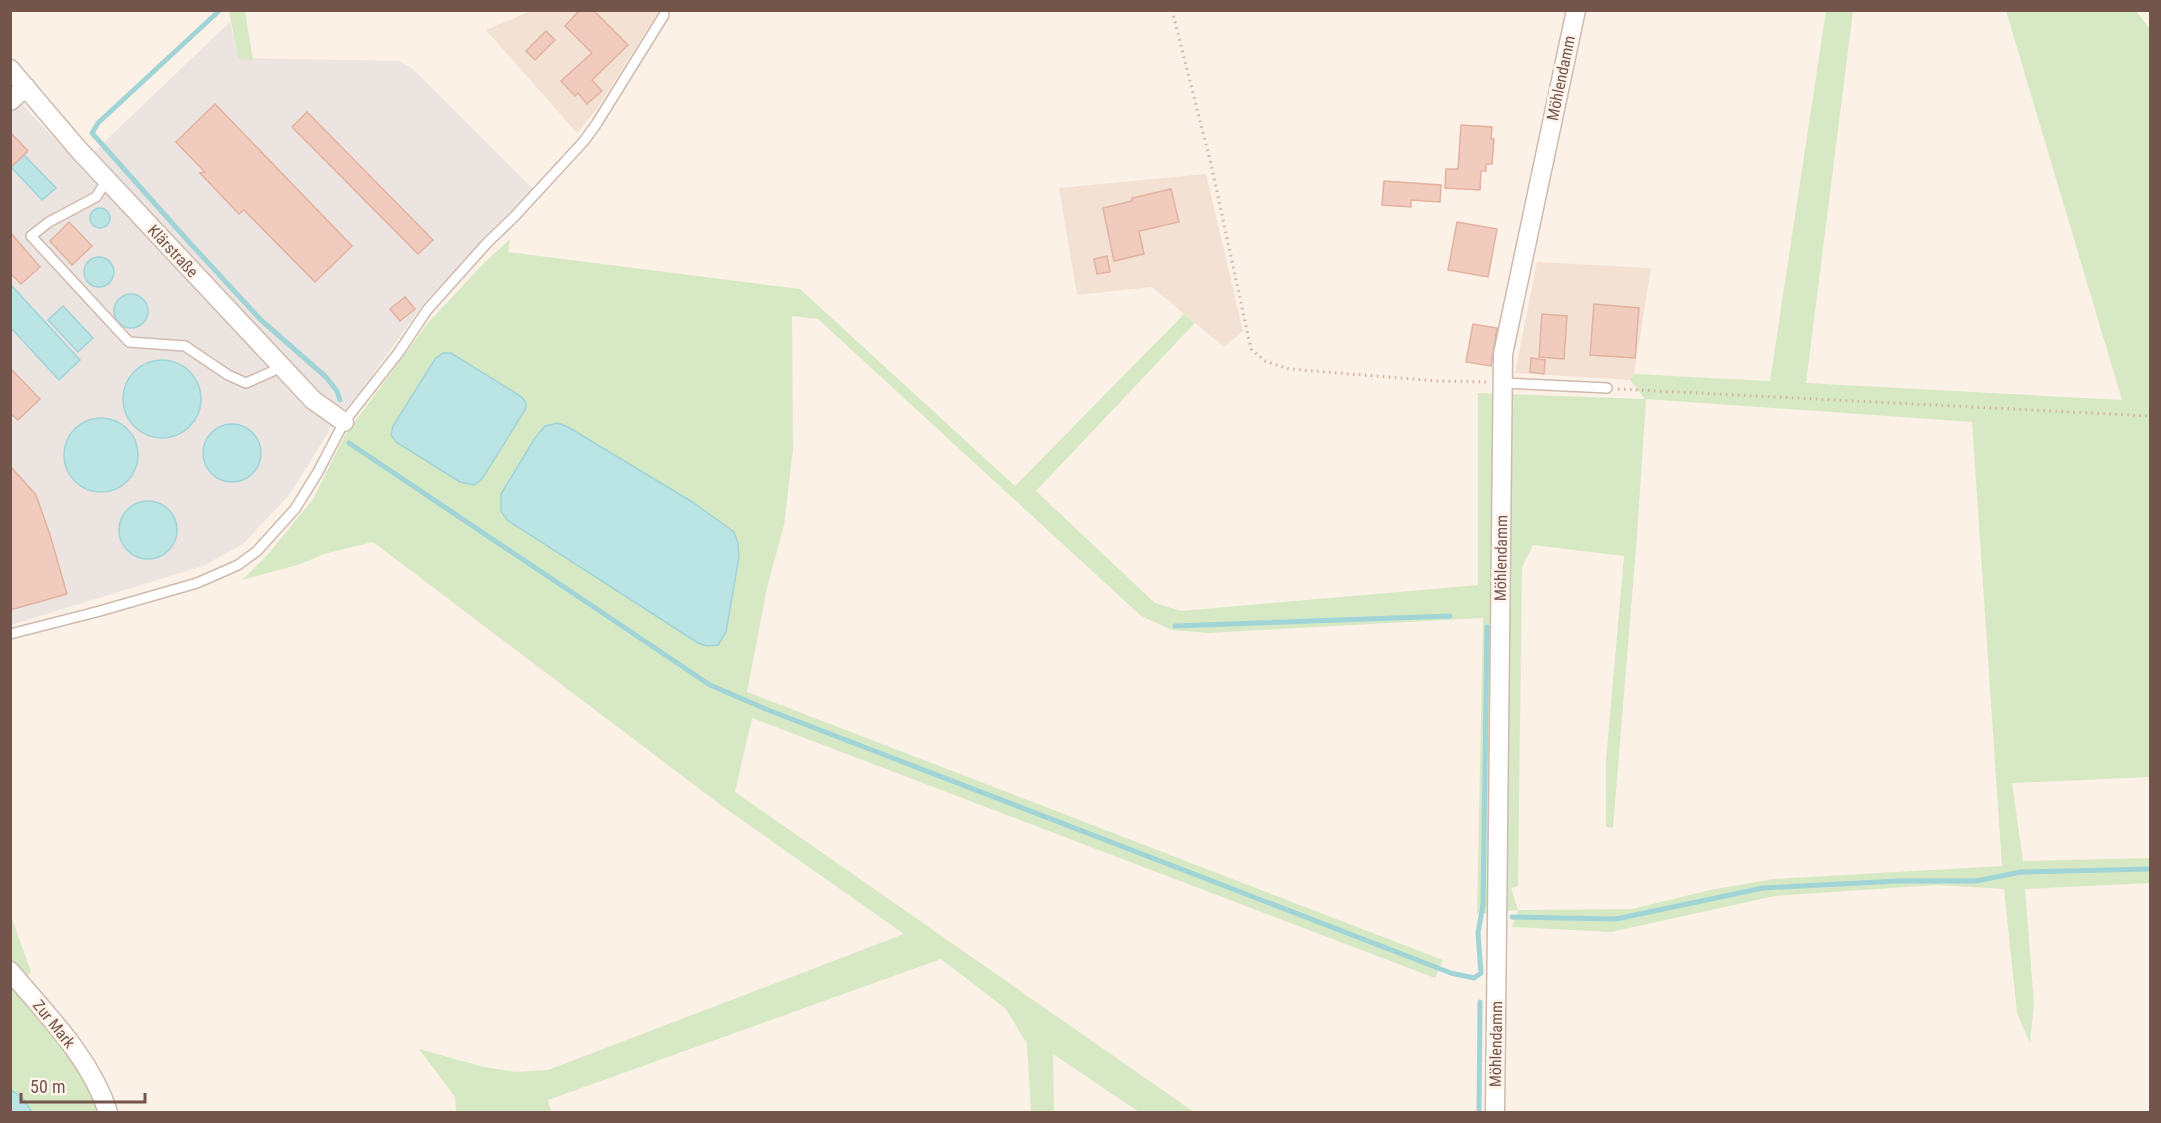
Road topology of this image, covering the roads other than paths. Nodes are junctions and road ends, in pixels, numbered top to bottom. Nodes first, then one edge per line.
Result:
1 (1576, 10) edge
2 (664, 15) dead end
3 (10, 69) edge
4 (26, 87) junction
5 (10, 101) edge
6 (107, 180) junction
7 (282, 367) junction
8 (1503, 382) junction
9 (1607, 388) road end
10 (344, 422) junction
11 (10, 633) edge
12 (10, 971) edge
13 (108, 1113) edge
14 (1495, 1113) edge

1 - 8 street, Möhlendamm
2 - 10 lane
3 - 4 street, Klärstraße
4 - 5 street
4 - 6 street, Klärstraße
6 - 7 street, Klärstraße
6 - 7 lane
7 - 10 street, Klärstraße
8 - 9 lane
8 - 14 street, Möhlendamm
10 - 11 lane
12 - 13 street, Zur Mark

